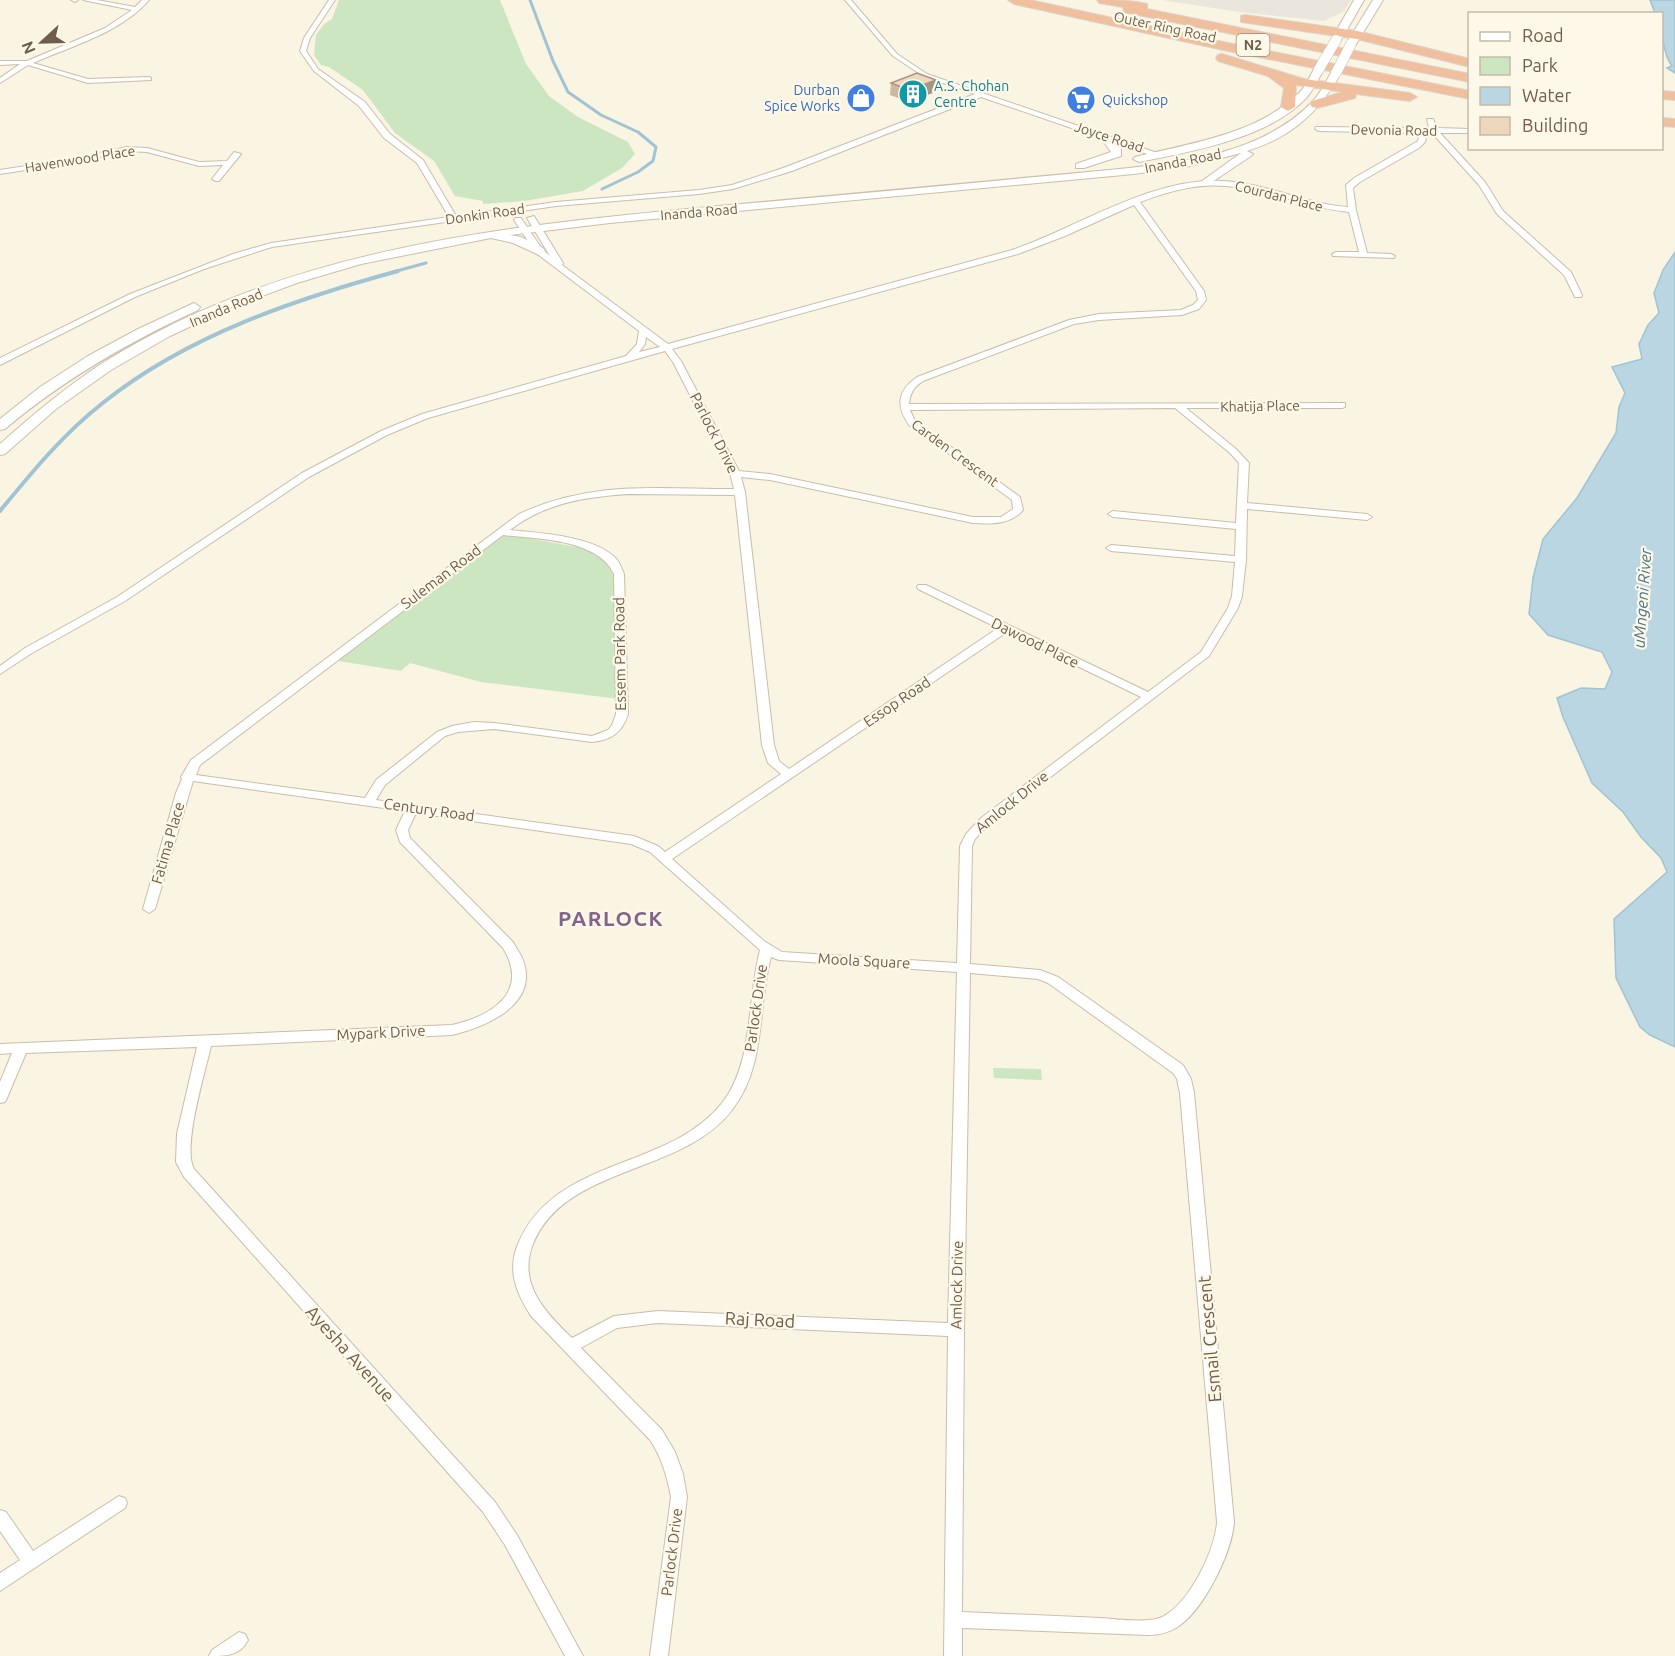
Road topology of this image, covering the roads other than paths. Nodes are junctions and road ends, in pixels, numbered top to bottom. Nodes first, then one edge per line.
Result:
1 (87, 0) edge
2 (146, 0) edge
3 (332, 0) edge
4 (848, 0) edge
5 (1014, 0) edge
6 (1037, 0) edge
7 (1125, 0) edge
8 (1099, 1) edge
9 (1359, 1) edge
10 (1375, 4) edge
11 (138, 9) junction
12 (1092, 17) junction
13 (1340, 27) junction
14 (1357, 35) junction
15 (0, 63) edge
16 (28, 63) junction
17 (1468, 63) edge
18 (1468, 71) edge
19 (1269, 74) junction
20 (1468, 78) edge
21 (149, 79) dead end
22 (0, 81) edge
23 (1310, 85) junction
24 (1328, 88) junction
25 (1468, 88) edge
26 (979, 95) junction
27 (1467, 100) edge
28 (1288, 107) junction
29 (1312, 109) junction
30 (1431, 121) dead end
31 (1062, 123) junction
32 (1319, 129) dead end
33 (1468, 131) edge
34 (1424, 132) junction
35 (1434, 132) junction
36 (1108, 141) junction
37 (237, 154) dead end
38 (1159, 155) junction
39 (230, 163) junction
40 (1080, 166) junction
41 (1152, 168) junction
42 (0, 172) edge
43 (1221, 173) junction
44 (216, 179) dead end
45 (1206, 183) junction
46 (1231, 184) junction
47 (1135, 201) junction
48 (1352, 210) junction
49 (453, 218) junction
50 (598, 221) junction
51 (528, 224) junction
52 (473, 237) junction
53 (544, 248) junction
54 (1336, 254) dead end
55 (1364, 255) junction
56 (1391, 256) dead end
57 (1578, 295) dead end
58 (643, 330) junction
59 (667, 348) junction
60 (627, 360) junction
61 (0, 362) edge
62 (1341, 405) dead end
63 (904, 407) junction
64 (1179, 407) junction
65 (0, 426) edge
66 (0, 451) edge
67 (735, 473) junction
68 (740, 492) junction
69 (1243, 506) junction
70 (1113, 514) dead end
71 (1367, 517) dead end
72 (1242, 527) junction
73 (500, 532) junction
74 (1111, 548) dead end
75 (1240, 560) junction
76 (922, 587) dead end
77 (1004, 629) junction
78 (0, 671) edge
79 (1149, 697) junction
80 (789, 775) junction
81 (188, 777) junction
82 (369, 802) junction
83 (412, 808) junction
84 (665, 858) junction
85 (149, 909) dead end
86 (766, 950) junction
87 (963, 968) junction
88 (206, 1041) junction
89 (21, 1048) junction
90 (0, 1049) edge
91 (0, 1098) edge
92 (956, 1330) junction
93 (570, 1347) junction
94 (119, 1503) dead end
95 (0, 1517) edge
96 (32, 1562) junction
97 (0, 1583) edge
98 (954, 1620) junction
99 (239, 1640) dead end
100 (218, 1656) edge
101 (574, 1656) edge
102 (659, 1656) edge
103 (953, 1656) edge

1 - 11 street
2 - 11 street
3 - 49 street
4 - 26 street, Joyce Road
5 - 12 highway
6 - 25 highway, Outer Ring Road / N2
7 - 13 highway
8 - 18 highway
8 - 20 highway, Outer Ring Road / N2
9 - 13 main road, Inanda Road
10 - 14 main road, Inanda Road
11 - 16 street
12 - 19 highway
12 - 27 highway
13 - 14 highway
13 - 23 main road, Inanda Road, bridge
14 - 17 highway
14 - 24 main road, Inanda Road, bridge
15 - 16 street
16 - 21 street
16 - 22 street
19 - 23 highway
19 - 28 highway
23 - 24 highway
23 - 28 main road, Inanda Road
24 - 27 highway
24 - 29 main road, Inanda Road
26 - 31 street, Joyce Road
26 - 49 street, Donkin Road
27 - 29 highway
28 - 38 main road, Inanda Road
29 - 38 main road
29 - 41 main road, Inanda Road
29 - 43 main road
30 - 35 street
31 - 36 street, Joyce Road
31 - 38 street, Joyce Road
32 - 34 street, Devonia Road
33 - 35 street, Devonia Road
34 - 35 street, Devonia Road
34 - 48 street
35 - 57 street
36 - 38 street, Joyce Road
36 - 40 main road
37 - 39 street
38 - 40 main road, Inanda Road
38 - 41 main road
39 - 42 street, Havenwood Place
39 - 44 street
40 - 51 main road, Inanda Road
41 - 50 main road, Inanda Road
43 - 45 main road
43 - 46 main road
45 - 46 street, Courdan Place
45 - 47 street, Courdan Place
46 - 48 street, Courdan Place
47 - 59 street, Courdan Place
47 - 63 street, Carden Crescent
48 - 55 street
49 - 61 street, Donkin Road
50 - 51 main road, Inanda Road
50 - 53 main road
51 - 52 main road, Inanda Road
51 - 53 street, Parlock Drive
51 - 53 street, Parlock Drive
51 - 65 main road, Inanda Road
52 - 53 main road
52 - 66 main road, Inanda Road
53 - 58 street, Parlock Drive
54 - 55 street
55 - 56 street
58 - 59 street, Parlock Drive
58 - 60 street
59 - 60 street, Courdan Place
59 - 67 street, Parlock Drive
60 - 78 street, Courdan Place
62 - 64 street, Khatija Place
63 - 64 street
63 - 67 street, Carden Crescent
64 - 69 street, Amlock Drive
67 - 68 street, Parlock Drive
68 - 73 street, Suleman Road
68 - 80 street, Parlock Drive
69 - 71 street
69 - 72 street, Amlock Drive
70 - 72 street
72 - 75 street, Amlock Drive
73 - 81 street, Suleman Road
73 - 82 street, Essem Park Road
74 - 75 street
75 - 79 street, Amlock Drive
76 - 77 street, Dawood Place
77 - 79 street, Dawood Place
77 - 80 street, Essop Road
79 - 87 street, Amlock Drive
80 - 84 street
81 - 82 street, Century Road
81 - 85 street, Fatima Place
82 - 83 street, Century Road
83 - 84 street, Century Road
83 - 88 street, Mypark Drive
84 - 86 street, Parlock Drive
86 - 87 street, Moola Square
86 - 93 street, Parlock Drive
87 - 92 street, Amlock Drive
87 - 98 street, Esmail Crescent
88 - 89 street, Mypark Drive
88 - 101 street, Ayesha Avenue
89 - 90 street, Mypark Drive
89 - 91 street
92 - 93 street, Raj Road
92 - 98 street, Amlock Drive
93 - 102 street, Parlock Drive
94 - 96 street
95 - 96 street
96 - 97 street
98 - 103 street, Amlock Drive
99 - 100 street

